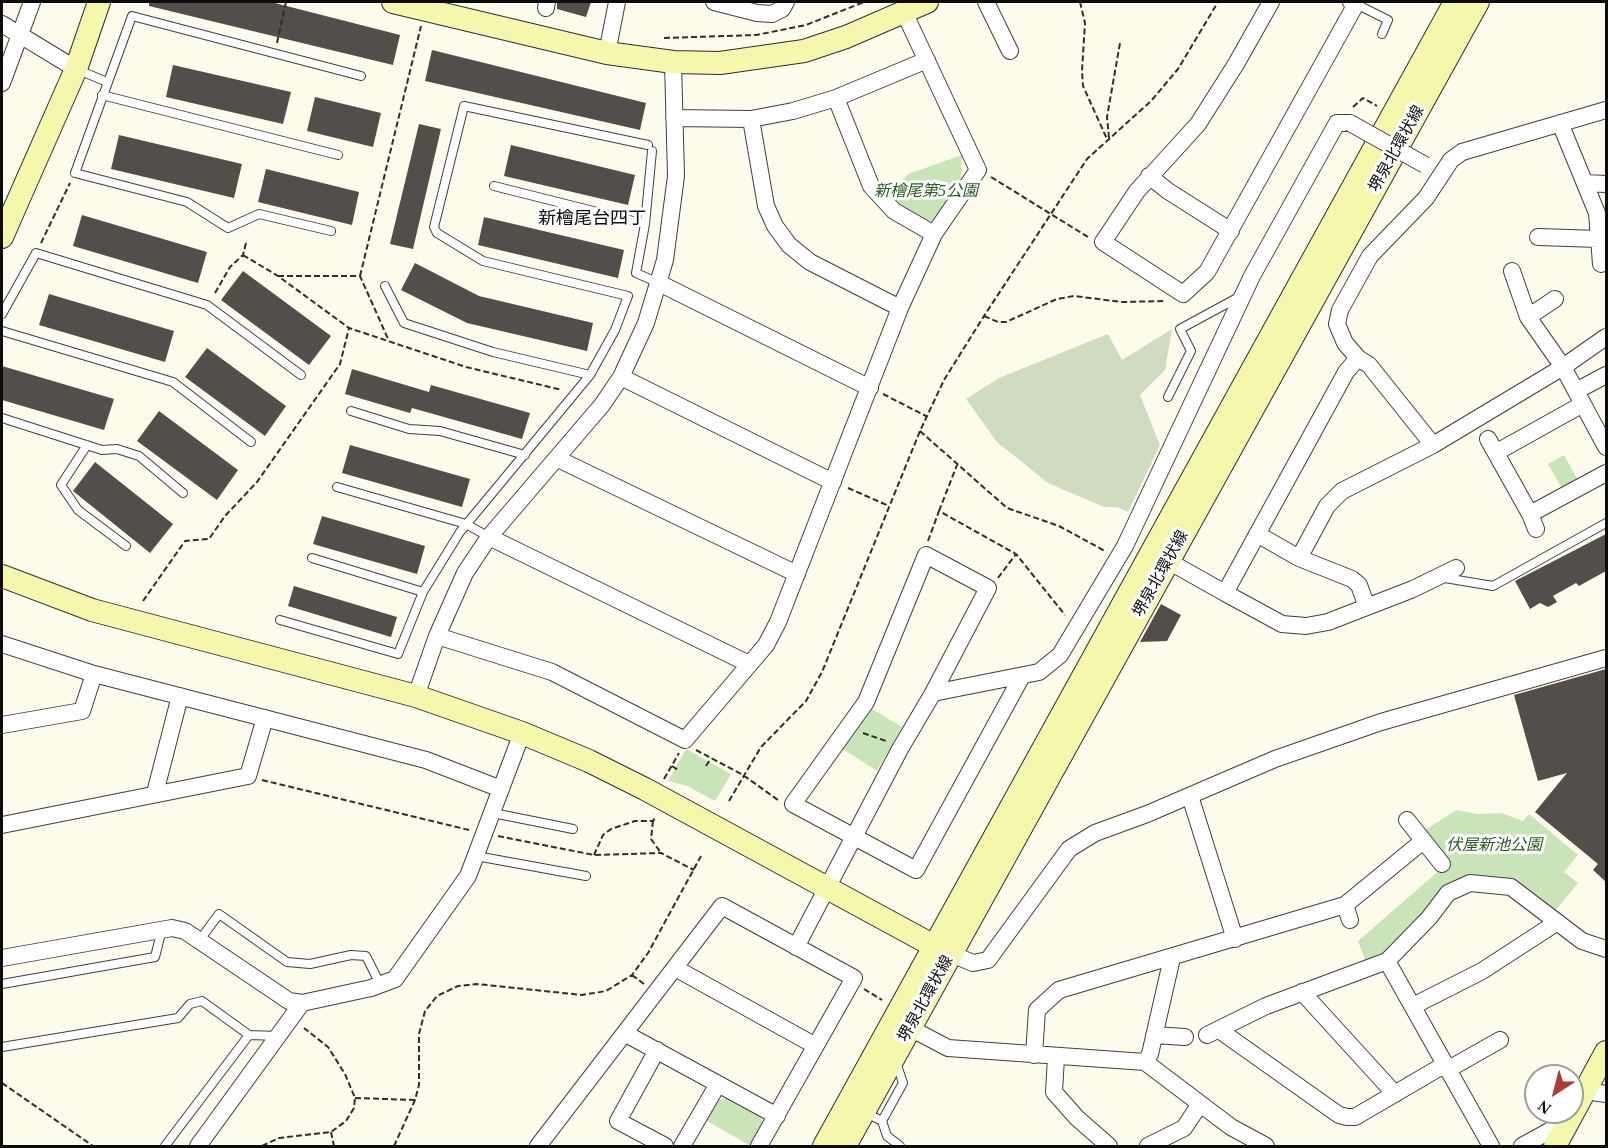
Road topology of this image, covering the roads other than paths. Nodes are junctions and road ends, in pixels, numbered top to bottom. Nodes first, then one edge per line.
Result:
1 (32, 2) edge
2 (99, 2) edge
3 (393, 2) edge
4 (617, 2) edge
5 (714, 2) edge
6 (786, 2) edge
7 (927, 2) edge
8 (986, 2) edge
9 (1271, 2) edge
10 (1353, 3) edge
11 (1467, 3) edge
12 (433, 12) edge
13 (904, 12) junction
14 (2, 24) edge
15 (1382, 34) dead end
16 (20, 36) junction
17 (1010, 51) dead end
18 (607, 53) junction
19 (927, 60) junction
20 (673, 62) junction
21 (76, 69) junction
22 (361, 76) dead end
23 (107, 82) junction
24 (2, 83) edge
25 (102, 95) junction
26 (836, 98) junction
27 (1606, 110) edge
28 (674, 118) junction
29 (751, 119) junction
30 (1560, 123) junction
31 (338, 154) dead end
32 (1441, 173) junction
33 (1149, 176) junction
34 (1585, 183) junction
35 (1606, 184) edge
36 (494, 186) dead end
37 (1602, 214) edge
38 (645, 224) junction
39 (331, 231) dead end
40 (1231, 231) junction
41 (934, 234) junction
42 (2, 237) edge
43 (1538, 237) dead end
44 (1599, 239) junction
45 (1601, 264) dead end
46 (1512, 271) dead end
47 (659, 283) junction
48 (385, 286) dead end
49 (1242, 296) junction
50 (1555, 299) dead end
51 (900, 308) junction
52 (2, 314) edge
53 (1528, 317) junction
54 (2, 331) edge
55 (1606, 337) edge
56 (1358, 358) junction
57 (1563, 367) junction
58 (301, 375) dead end
59 (590, 375) junction
60 (1606, 375) edge
61 (621, 377) junction
62 (870, 388) junction
63 (1168, 397) dead end
64 (1580, 398) junction
65 (351, 411) dead end
66 (2, 418) edge
67 (252, 442) dead end
68 (87, 445) junction
69 (1433, 445) junction
70 (1606, 447) edge
71 (525, 455) junction
72 (558, 459) junction
73 (1606, 472) edge
74 (833, 482) junction
75 (337, 487) dead end
76 (183, 492) dead end
77 (1606, 523) edge
78 (466, 524) junction
79 (1257, 534) junction
80 (489, 537) junction
81 (126, 546) dead end
82 (1160, 556) junction
83 (312, 558) dead end
84 (1299, 558) junction
85 (1456, 568) dead end
86 (797, 574) junction
87 (2, 576) edge
88 (1438, 578) junction
89 (423, 592) junction
90 (1225, 593) junction
91 (1366, 607) junction
92 (280, 620) dead end
93 (437, 636) junction
94 (2, 644) edge
95 (1606, 658) edge
96 (749, 664) junction
97 (94, 674) junction
98 (1022, 676) junction
99 (933, 693) junction
100 (180, 696) junction
101 (416, 696) junction
102 (265, 718) junction
103 (2, 725) edge
104 (522, 733) junction
105 (501, 789) junction
106 (155, 793) junction
107 (1190, 796) junction
108 (493, 813) junction
109 (1407, 820) dead end
110 (2, 825) edge
111 (573, 829) dead end
112 (854, 836) junction
113 (1423, 841) junction
114 (476, 856) junction
115 (1442, 864) dead end
116 (586, 876) dead end
117 (828, 888) junction
118 (1556, 923) junction
119 (162, 928) junction
120 (1234, 939) junction
121 (199, 941) junction
122 (796, 947) junction
123 (1606, 949) edge
124 (942, 950) junction
125 (2, 958) edge
126 (1172, 958) junction
127 (1387, 961) junction
128 (675, 968) junction
129 (2, 984) edge
130 (380, 984) junction
131 (1302, 992) junction
132 (302, 1003) junction
133 (1413, 1006) junction
134 (910, 1028) junction
135 (626, 1034) junction
136 (249, 1035) junction
137 (1154, 1035) junction
138 (278, 1036) junction
139 (1185, 1037) dead end
140 (1500, 1040) dead end
141 (814, 1045) junction
142 (2, 1047) edge
143 (657, 1050) junction
144 (1606, 1052) edge
145 (1034, 1055) junction
146 (1056, 1057) junction
147 (1145, 1062) junction
148 (1445, 1068) junction
149 (718, 1084) junction
150 (1596, 1092) edge
151 (1395, 1094) junction
152 (1200, 1104) junction
153 (777, 1116) junction
154 (873, 1116) junction
155 (1559, 1138) edge
156 (1271, 1143) edge
157 (204, 1144) edge
158 (165, 1146) edge
159 (538, 1146) edge
160 (665, 1146) edge
161 (682, 1146) edge
162 (759, 1146) edge
163 (824, 1146) edge
164 (845, 1146) edge
165 (900, 1146) edge
166 (1110, 1146) edge
167 (1148, 1146) edge
168 (1491, 1146) edge
169 (1522, 1146) edge

1 - 16 street
2 - 21 street
3 - 12 street
4 - 18 street
5 - 6 street
7 - 13 street
8 - 17 street
9 - 33 street
10 - 15 lane
10 - 40 street
11 - 82 street, 堺泉北環状線
12 - 18 street
13 - 19 street
13 - 20 street
14 - 16 street
16 - 21 street
16 - 24 street
18 - 20 street
19 - 26 street
19 - 41 street
20 - 28 street
21 - 23 lane
21 - 42 street
22 - 23 lane
23 - 25 lane
25 - 31 lane
25 - 39 lane
26 - 29 street
26 - 41 street
27 - 30 street
28 - 29 street
28 - 47 street
29 - 51 street
30 - 32 street
30 - 34 street
32 - 49 street, bridge
32 - 56 street
33 - 40 street
33 - 40 street
34 - 35 street
34 - 37 street
36 - 38 lane
37 - 44 street
38 - 47 lane
38 - 59 lane
41 - 51 street
43 - 44 street
44 - 45 street
46 - 53 street
47 - 61 street
47 - 62 street
48 - 59 lane
49 - 63 lane
49 - 98 street
50 - 53 street
51 - 62 street
52 - 58 lane
53 - 57 street
54 - 67 lane
55 - 57 street
56 - 69 street
56 - 79 street
57 - 64 street
57 - 69 street
59 - 71 lane
60 - 64 street
61 - 72 street
61 - 74 street
62 - 74 street
64 - 70 street
64 - 73 street
65 - 71 lane
66 - 68 lane
68 - 76 lane
68 - 81 lane
69 - 84 street
71 - 78 lane
72 - 80 street
72 - 86 street
74 - 86 street
75 - 78 lane
77 - 88 lane
78 - 80 lane
78 - 89 lane
79 - 84 street
79 - 90 street
80 - 93 street
80 - 96 street
82 - 90 street
82 - 124 street, 堺泉北環状線
83 - 89 lane
84 - 91 street
85 - 88 street
86 - 96 street
87 - 101 street
88 - 91 street
89 - 92 lane
90 - 91 street
93 - 96 street
93 - 101 street
94 - 97 street
95 - 107 street
97 - 100 street
97 - 103 street
98 - 99 street
98 - 112 street
99 - 112 street
99 - 112 street
100 - 102 street
100 - 106 street
101 - 104 street
102 - 105 street
102 - 106 street
104 - 105 street
104 - 117 street
105 - 108 street
106 - 110 street
107 - 120 street
107 - 124 street
108 - 111 lane
108 - 114 street
109 - 113 street
112 - 117 street
113 - 115 street
113 - 120 street
114 - 116 lane
114 - 130 street
117 - 122 street
117 - 124 street
118 - 123 street
118 - 127 street
118 - 133 street
119 - 121 street
119 - 125 street
119 - 129 lane
120 - 126 street
121 - 130 lane
121 - 132 street
122 - 128 street
122 - 141 street
124 - 134 street, 堺泉北環状線
124 - 163 street, 堺泉北環状線
126 - 137 street
126 - 145 street
127 - 131 street
127 - 133 street
128 - 135 street
128 - 141 street
130 - 132 street
131 - 151 street
131 - 151 street
132 - 138 street
133 - 148 street
134 - 145 street
134 - 154 street, 堺泉北環状線
135 - 143 street
135 - 159 street
136 - 138 lane
136 - 142 lane
136 - 158 lane
137 - 139 street
137 - 147 street
138 - 157 street
140 - 148 street
141 - 153 street
143 - 149 street
143 - 160 street
144 - 150 street
145 - 146 street
146 - 147 street
146 - 166 street
147 - 152 street
148 - 151 street
148 - 168 street
149 - 153 street
149 - 161 street
150 - 155 street
152 - 156 street
152 - 167 street
153 - 162 street
154 - 164 street, 堺泉北環状線
154 - 165 lane
155 - 169 street

